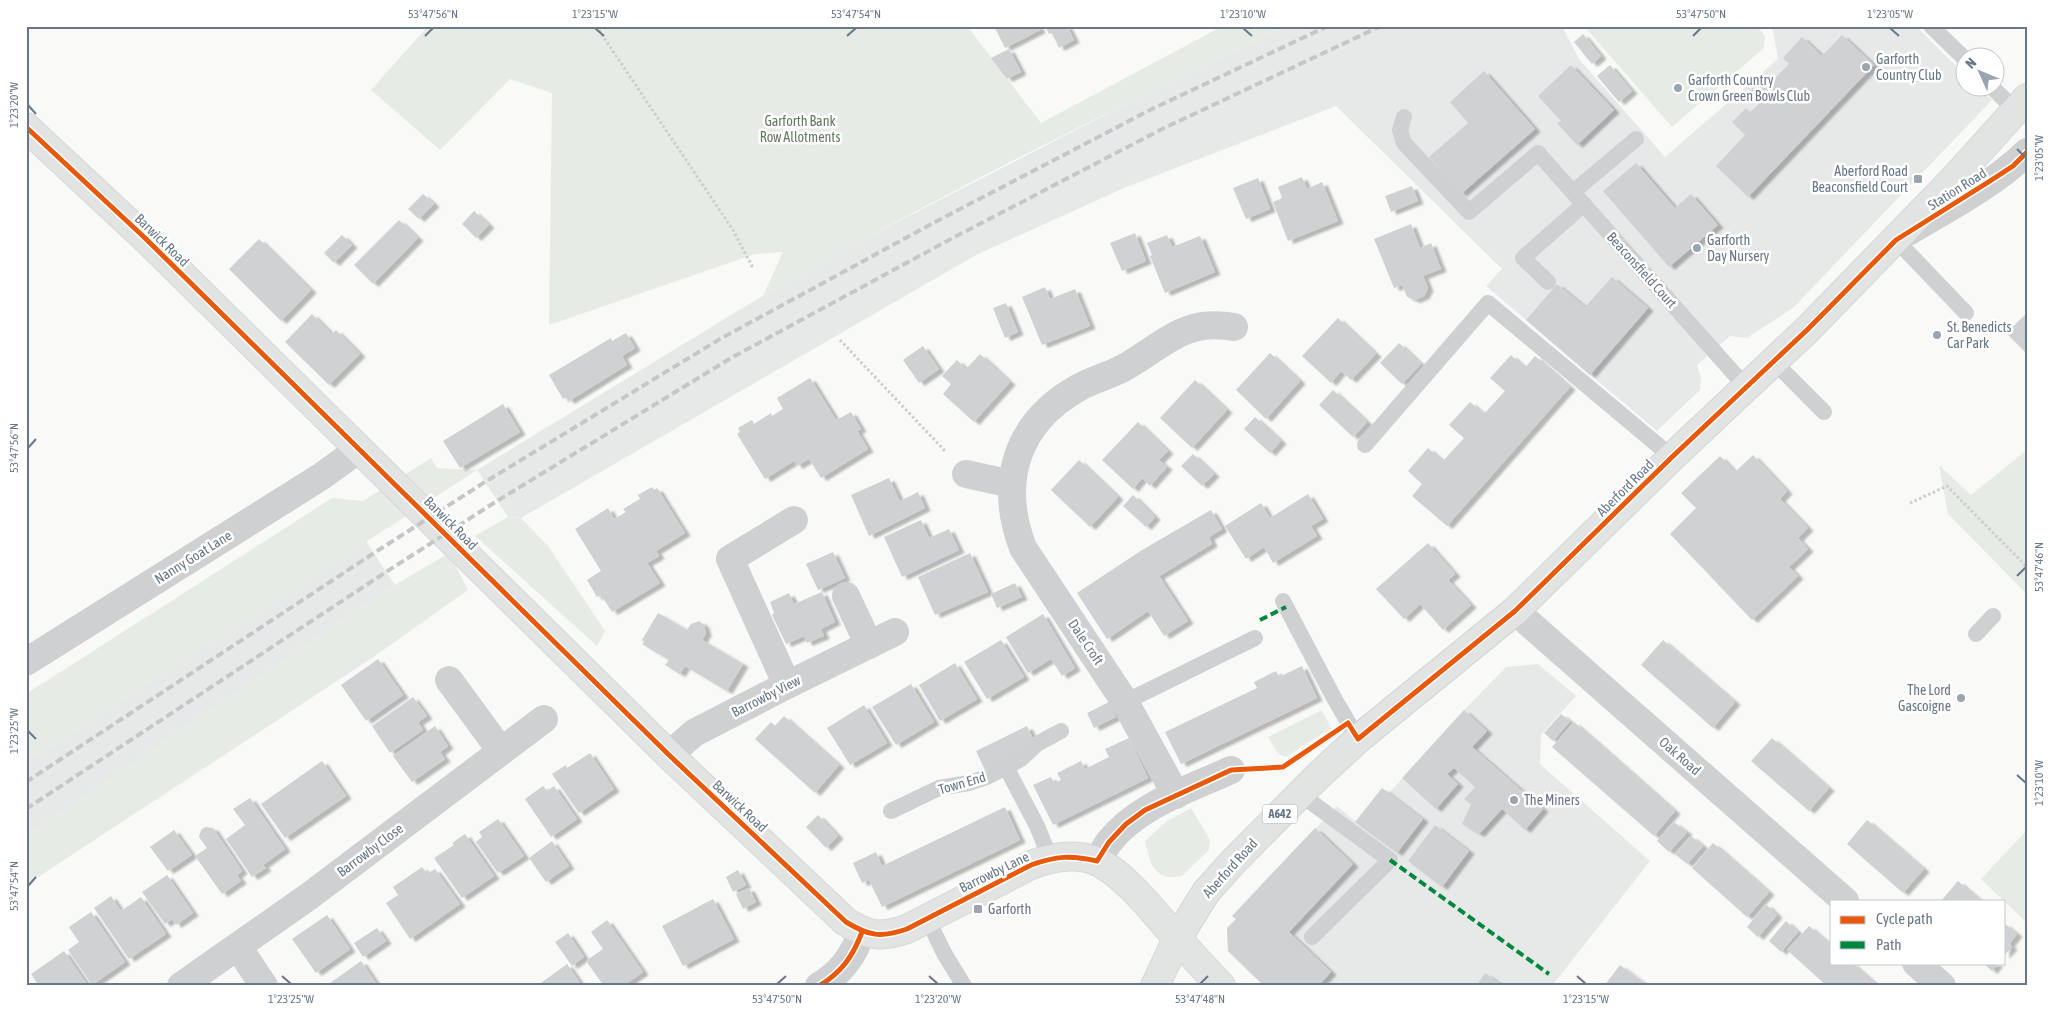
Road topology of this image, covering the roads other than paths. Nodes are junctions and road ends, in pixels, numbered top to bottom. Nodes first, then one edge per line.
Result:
1 (1932, 26) edge
2 (1956, 50) edge
3 (2006, 95) edge
4 (2021, 104) edge
5 (1404, 117) dead end
6 (26, 127) edge
7 (1636, 139) dead end
8 (2027, 152) edge
9 (1578, 198) junction
10 (1896, 240) junction
11 (1548, 282) dead end
12 (1966, 312) dead end
13 (1234, 327) dead end
14 (1774, 362) junction
15 (1746, 387) junction
16 (1824, 412) dead end
17 (1365, 445) dead end
18 (359, 449) junction
19 (1672, 457) junction
20 (966, 474) road end
21 (1012, 484) junction
22 (794, 520) dead end
23 (846, 596) dead end
24 (1283, 601) dead end
25 (1515, 611) junction
26 (1994, 616) dead end
27 (895, 632) dead end
28 (1976, 634) dead end
29 (1255, 638) dead end
30 (869, 645) junction
31 (26, 662) edge
32 (450, 680) dead end
33 (787, 685) junction
34 (1125, 702) junction
35 (544, 719) dead end
36 (1061, 731) dead end
37 (1358, 739) junction
38 (501, 752) junction
39 (669, 755) junction
40 (1006, 767) junction
41 (1231, 770) dead end
42 (1300, 794) junction
43 (1176, 795) junction
44 (890, 811) dead end
45 (1050, 858) junction
46 (1097, 861) junction
47 (1844, 900) edge
48 (927, 918) junction
49 (862, 932) junction
50 (1312, 937) dead end
51 (1177, 938) junction
52 (238, 947) junction
53 (1917, 964) edge
54 (182, 986) edge
55 (264, 986) edge
56 (819, 986) edge
57 (964, 986) edge
58 (1155, 986) edge
59 (1221, 986) edge
60 (1942, 986) edge

1 - 2 lane
3 - 4 lane
4 - 10 street, Aberford Road / A642
5 - 9 lane, Beaconsfield Court
6 - 18 street, Barwick Road
7 - 9 lane
8 - 10 street, Station Road
9 - 11 lane
9 - 15 lane, Beaconsfield Court
10 - 12 lane
10 - 14 street, Aberford Road / A642
13 - 21 street, Dale Croft
14 - 15 street, Aberford Road / A642
14 - 16 lane
15 - 19 street, Aberford Road / A642
17 - 19 lane
18 - 31 street, Nanny Goat Lane
18 - 39 street, Barwick Road
19 - 25 street, Aberford Road / A642
20 - 21 street
21 - 34 street, Dale Croft
22 - 33 street
23 - 30 street
24 - 37 lane
25 - 37 street, Aberford Road / A642
25 - 47 street, Oak Road
26 - 28 lane
27 - 30 street, Barrowby View
29 - 34 lane
30 - 33 street, Barrowby View
32 - 38 street
33 - 39 street, Barrowby View
34 - 43 street, Dale Croft
35 - 38 street, Barrowby Close
36 - 40 lane, Town End
37 - 42 street, Aberford Road / A642
38 - 52 street, Barrowby Close
39 - 49 street, Barwick Road
40 - 44 lane, Town End
40 - 45 lane
41 - 43 street
42 - 50 lane
42 - 51 street, Aberford Road / A642
43 - 46 street
45 - 46 street, Barrowby Lane
45 - 48 street, Barrowby Lane
46 - 51 street, Barrowby Lane
48 - 49 street, Barrowby Lane
48 - 57 lane
49 - 56 street
51 - 58 street, A642
51 - 59 street, Barrowby Lane
52 - 54 street, Barrowby Close
52 - 55 street
53 - 60 street

